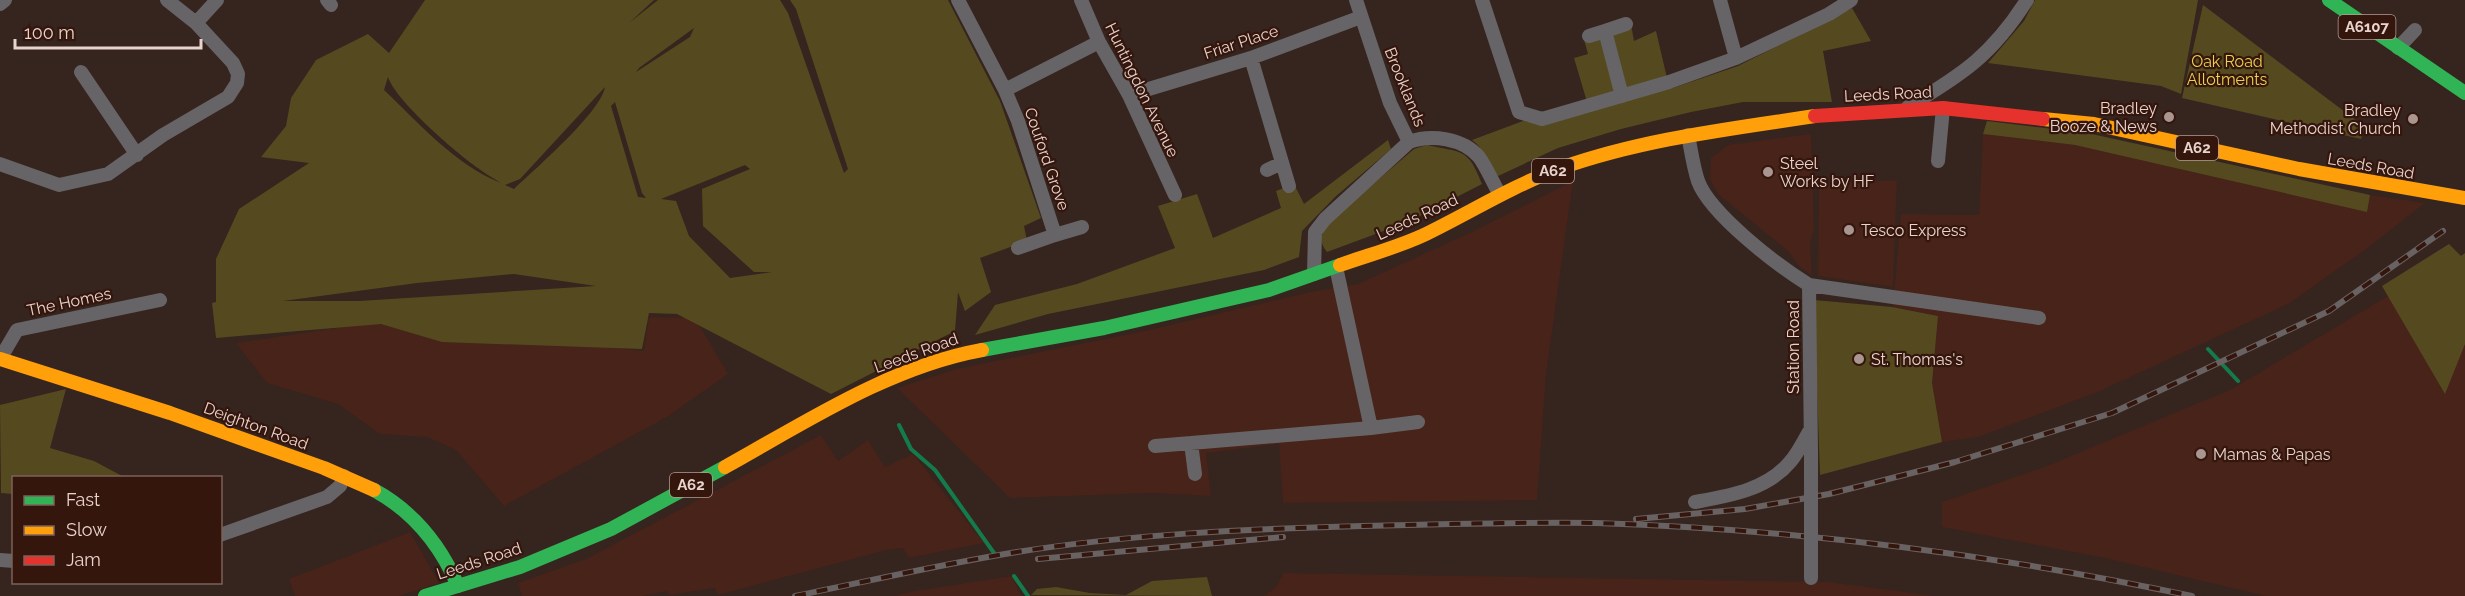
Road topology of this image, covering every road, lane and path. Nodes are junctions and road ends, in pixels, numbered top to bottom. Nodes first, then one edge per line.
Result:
1 (5, 0) edge
2 (167, 0) edge
3 (217, 0) edge
4 (958, 0) edge
5 (1081, 0) edge
6 (1356, 0) edge
7 (1482, 0) edge
8 (1720, 0) edge
9 (1851, 0) edge
10 (2027, 0) edge
11 (2329, 0) edge
12 (0, 4) edge
13 (1361, 17) junction
14 (196, 23) junction
15 (1626, 24) dead end
16 (2415, 30) dead end
17 (1605, 31) junction
18 (1589, 36) dead end
19 (1100, 42) junction
20 (2398, 48) junction
21 (1251, 58) junction
22 (1736, 58) junction
23 (81, 72) dead end
24 (1005, 90) junction
25 (2465, 93) edge
26 (1129, 95) junction
27 (1622, 96) junction
28 (1906, 108) junction
29 (1943, 108) junction
30 (1688, 135) junction
31 (1409, 142) junction
32 (137, 155) junction
33 (1938, 161) dead end
34 (1282, 163) junction
35 (0, 164) edge
36 (1267, 170) dead end
37 (1289, 186) dead end
38 (1175, 195) dead end
39 (1500, 195) junction
40 (2465, 198) edge
41 (1082, 227) dead end
42 (1055, 235) junction
43 (1018, 248) dead end
44 (1335, 267) junction
45 (1314, 274) junction
46 (1809, 285) junction
47 (160, 300) dead end
48 (2039, 318) dead end
49 (0, 359) edge
50 (1418, 422) dead end
51 (1371, 429) junction
52 (1810, 430) junction
53 (1191, 442) junction
54 (1155, 446) dead end
55 (1195, 474) dead end
56 (344, 476) junction
57 (1695, 502) dead end
58 (222, 534) edge
59 (1811, 578) dead end
60 (458, 586) junction
61 (425, 596) edge

1 - 12 street
2 - 14 street
3 - 14 street
4 - 24 street, Couford Grove
5 - 19 street, Huntingdon Avenue
6 - 13 street, Brooklands
7 - 27 street
8 - 22 street
9 - 22 street
10 - 28 street
11 - 20 main road, A6107
13 - 21 street, Friar Place
13 - 31 street, Brooklands
14 - 32 street
15 - 17 street
16 - 20 street
17 - 18 street
17 - 27 street
19 - 24 street
19 - 26 street, Huntingdon Avenue
20 - 25 main road, A6107
21 - 26 street, Friar Place
21 - 34 street
22 - 27 street
23 - 32 street
24 - 42 street, Couford Grove
26 - 38 street, Huntingdon Avenue
28 - 29 main road, Leeds Road / A62
28 - 30 main road, Leeds Road / A62
29 - 33 street
29 - 40 main road, Leeds Road / A62
30 - 39 main road, Leeds Road / A62
30 - 46 street, Station Road
31 - 39 street, Brooklands
31 - 45 street
32 - 35 street
34 - 36 street
34 - 37 street
39 - 44 main road, Leeds Road / A62
41 - 42 street
42 - 43 street, Couford Grove
44 - 45 main road, Leeds Road / A62
44 - 51 street
45 - 60 main road, Leeds Road / A62
46 - 48 street
46 - 52 street, Station Road
47 - 49 street, The Homes
49 - 56 main road, Deighton Road
50 - 51 street
51 - 53 street
52 - 57 street
52 - 59 street, Station Road, bridge
53 - 54 street
53 - 55 street
56 - 58 street
56 - 60 main road, Deighton Road
60 - 61 main road, Leeds Road / A62

